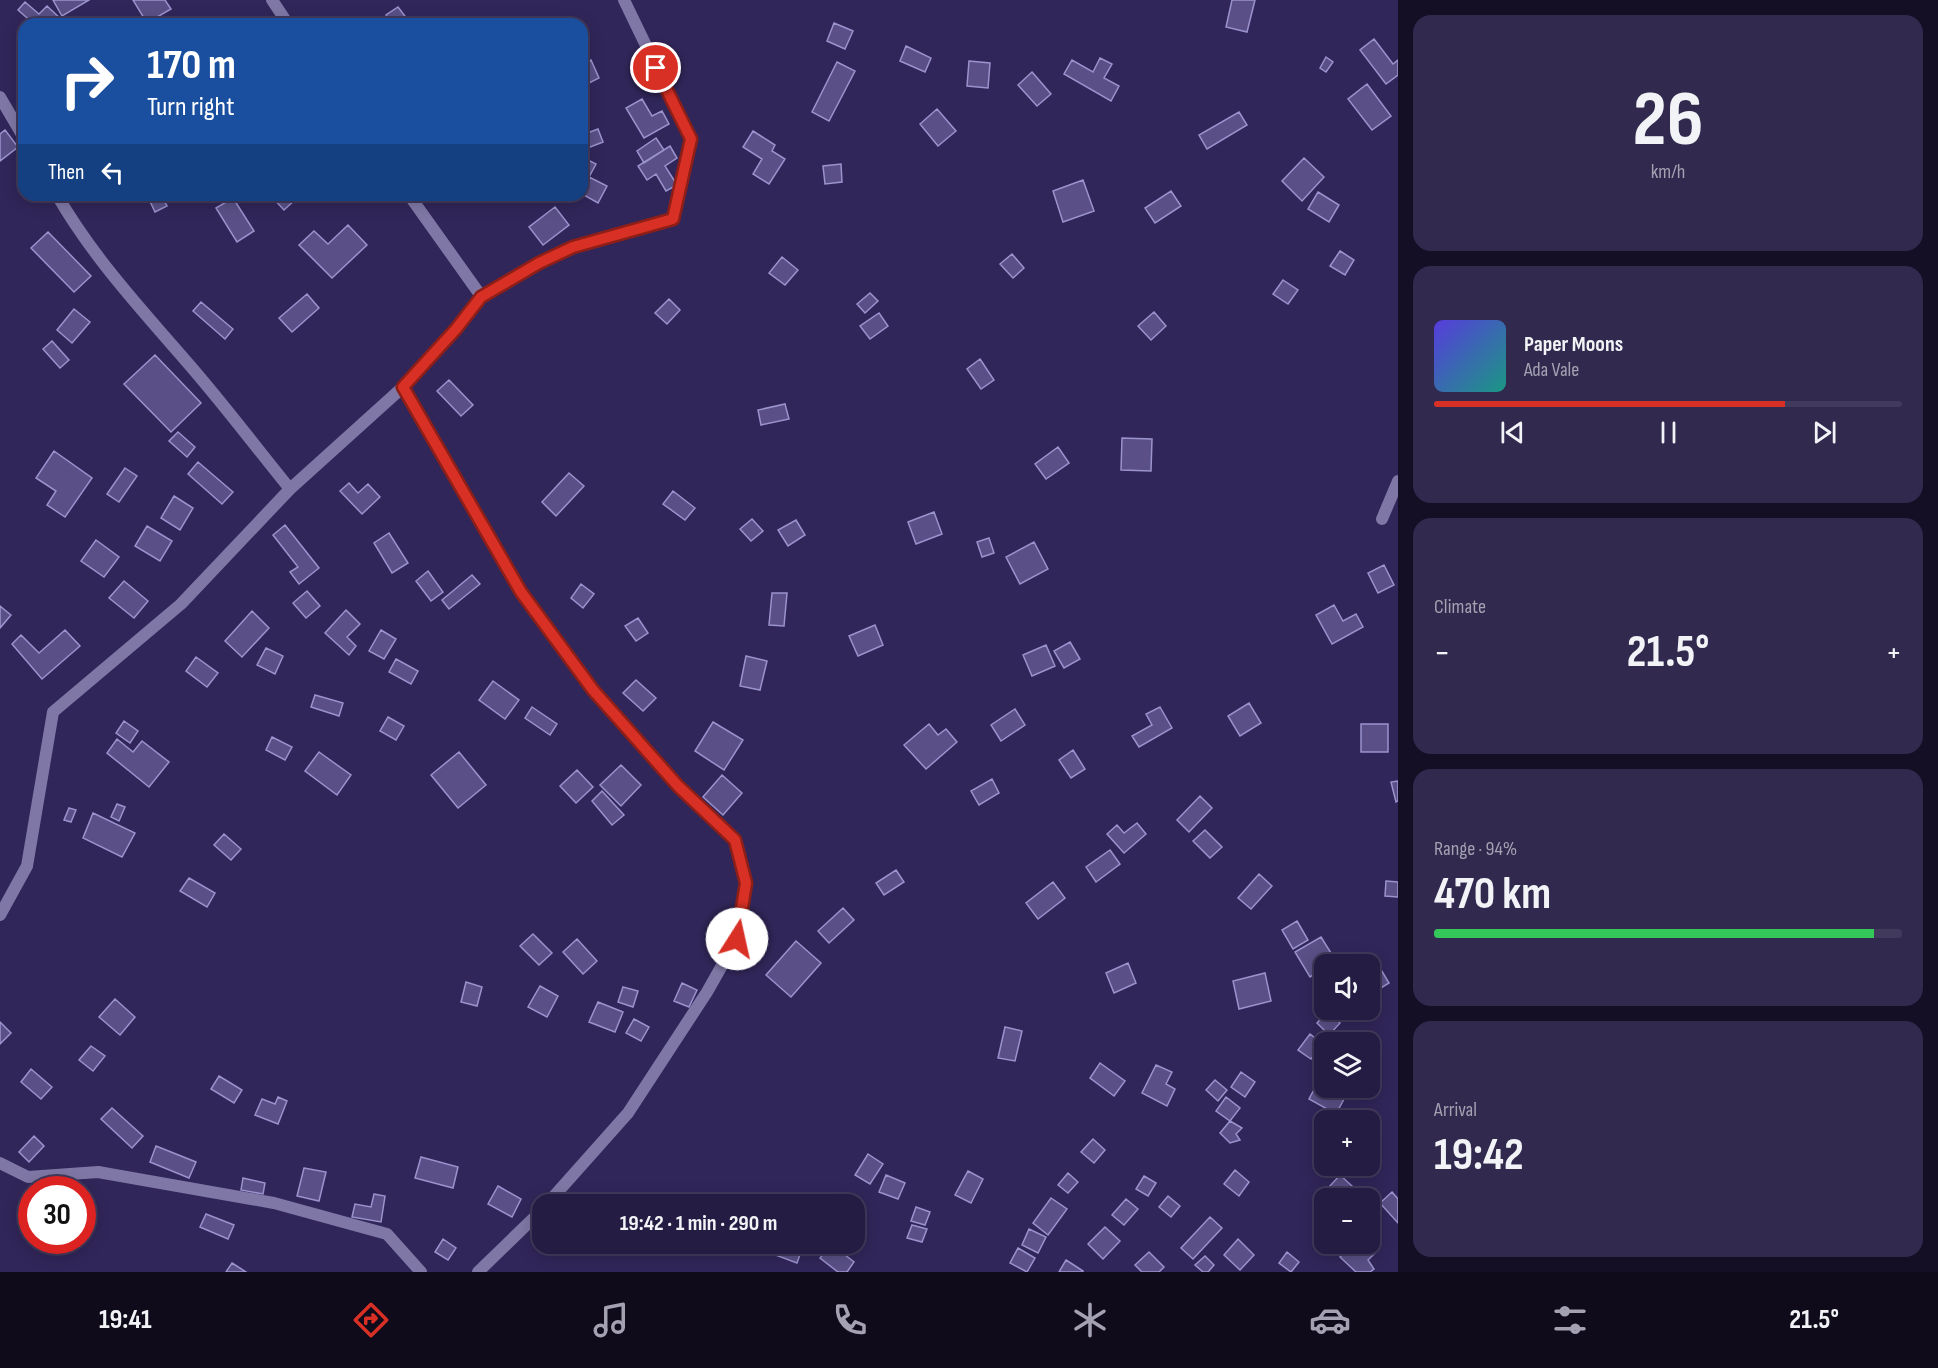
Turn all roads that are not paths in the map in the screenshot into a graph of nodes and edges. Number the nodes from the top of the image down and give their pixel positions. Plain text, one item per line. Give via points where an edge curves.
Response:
1 (272, 0) edge
2 (624, 0) edge
3 (284, 18) edge
4 (0, 97) edge
5 (18, 128) edge
6 (61, 201) edge
7 (412, 201) edge
8 (481, 297) junction
9 (403, 387) junction
10 (1398, 481) edge
11 (290, 489) junction
12 (1382, 519) dead end
13 (0, 915) edge
14 (0, 1162) edge
15 (556, 1194) edge
16 (532, 1220) edge
17 (421, 1272) edge
18 (478, 1272) edge

1 - 3 street
2 - 8 street via 691,139 673,219 573,247
4 - 5 street
6 - 11 street via 123,288
7 - 8 street
8 - 9 street
9 - 11 street
9 - 15 street via 521,592 593,690 678,786 735,840 746,883 737,939 707,992 628,1113
10 - 12 street
11 - 13 street via 181,604 53,712 27,866
14 - 17 street via 28,1177 98,1172 274,1203 387,1234
16 - 18 street

